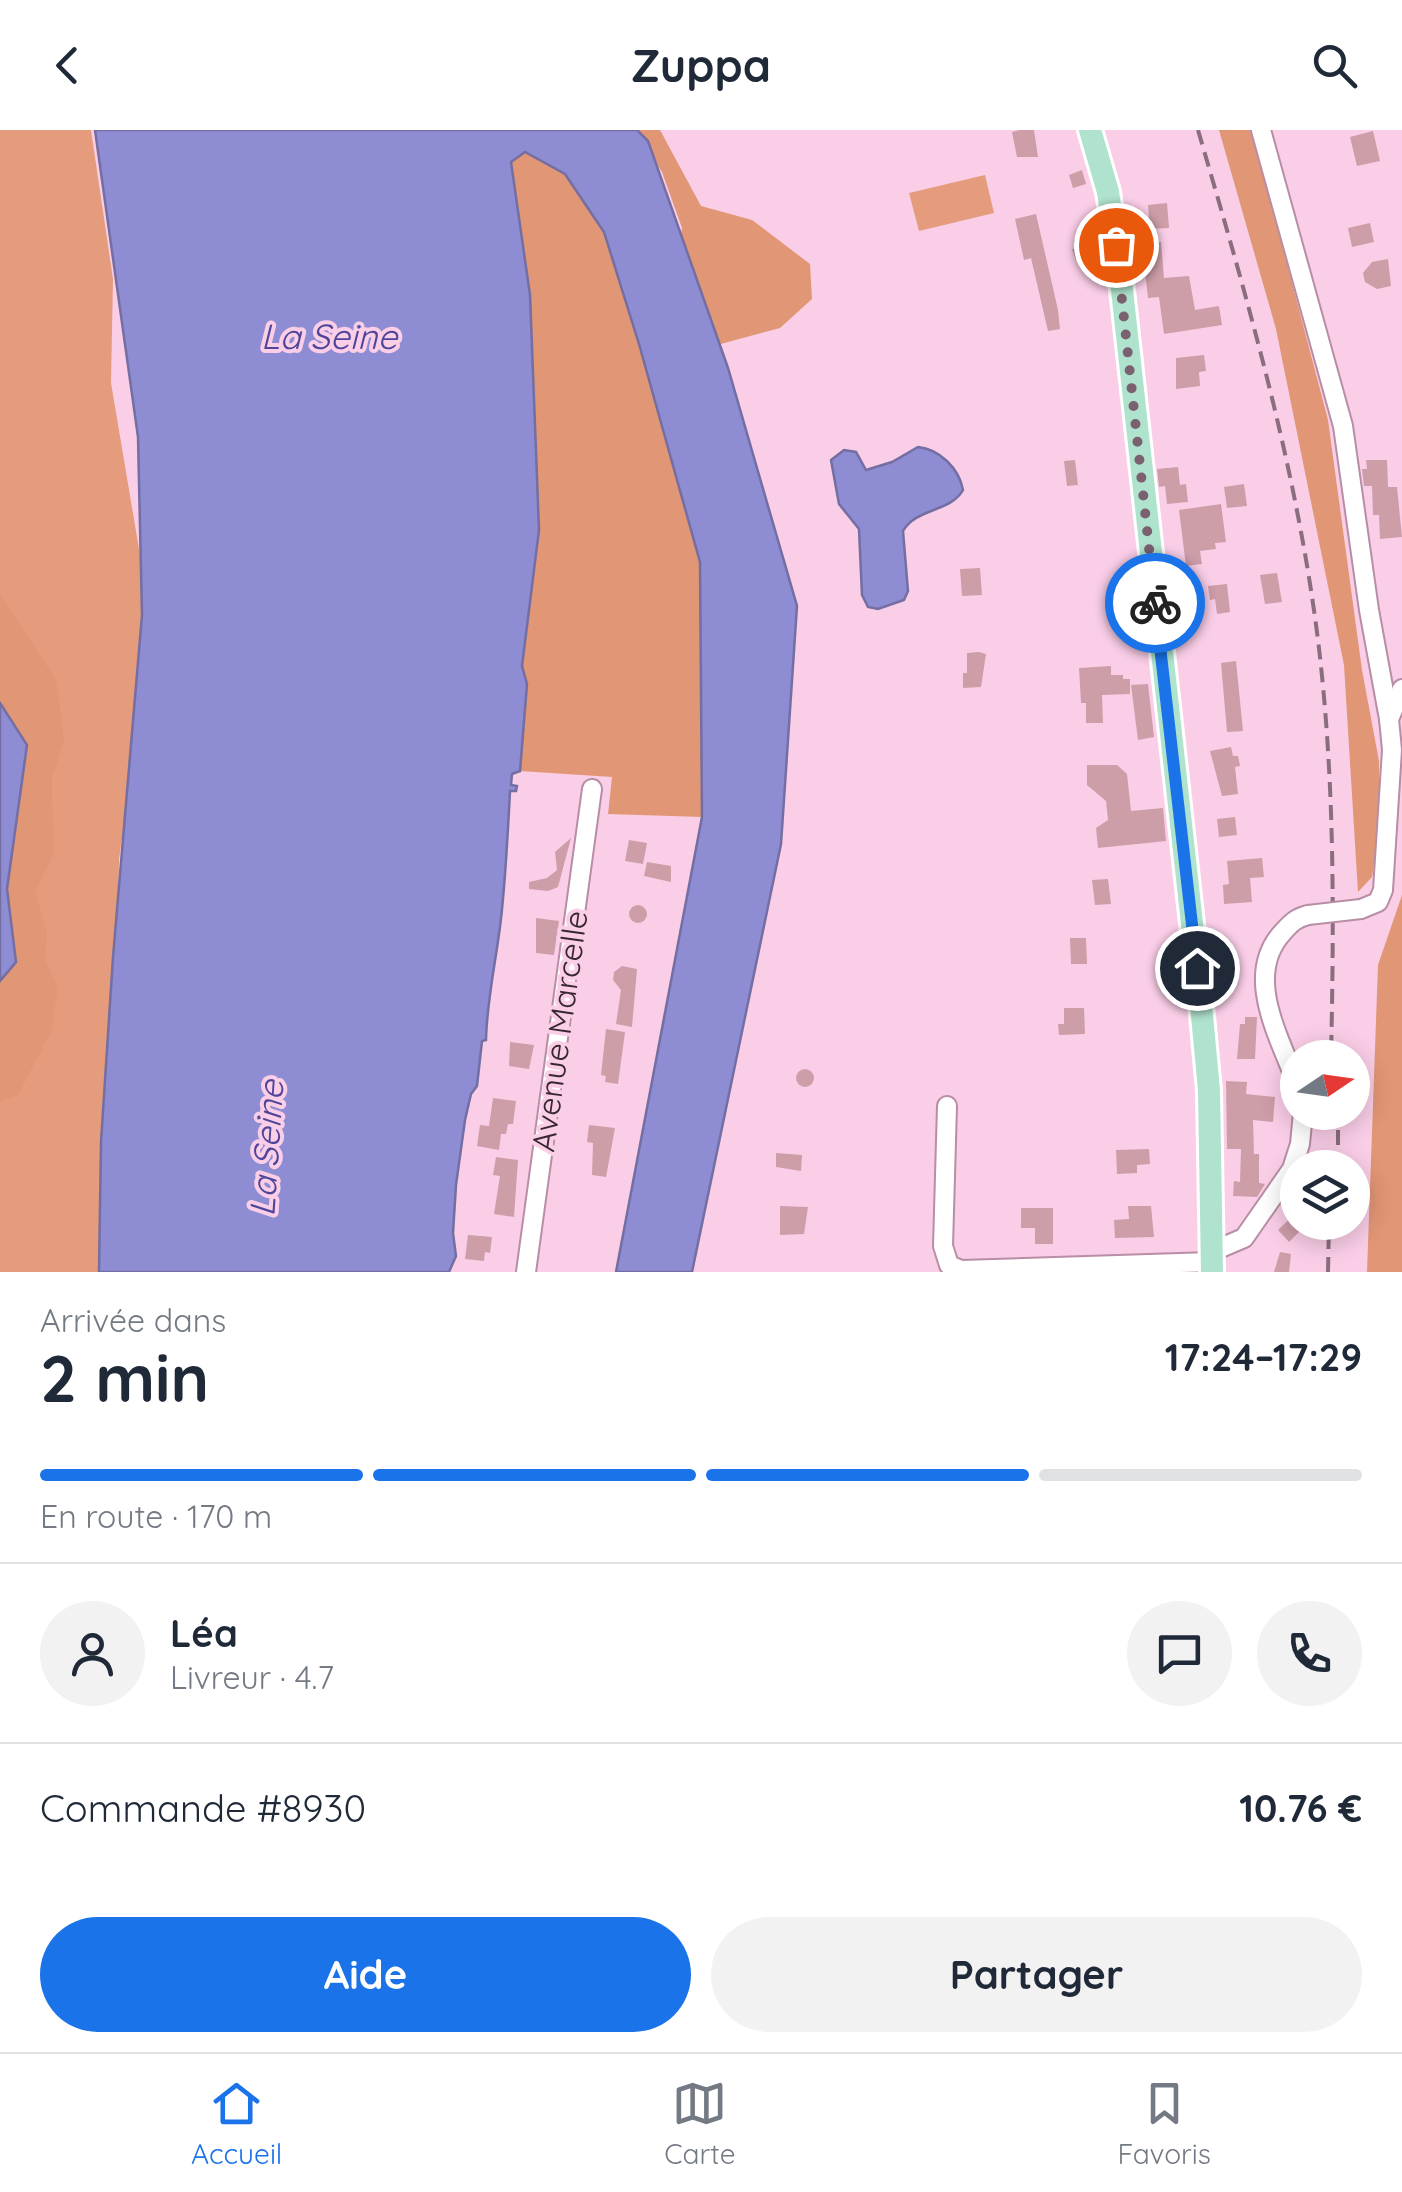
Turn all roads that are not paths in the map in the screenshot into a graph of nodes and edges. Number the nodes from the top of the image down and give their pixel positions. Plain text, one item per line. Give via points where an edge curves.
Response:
1 (1090, 130) edge
2 (1261, 130) edge
3 (1402, 690) edge
4 (1390, 718) junction
5 (592, 789) dead end
6 (1281, 1040) edge
7 (947, 1106) dead end
8 (1301, 1130) edge
9 (1211, 1262) edge
10 (526, 1272) edge

1 - 9 main road via 1120,272 1201,1005
2 - 4 street via 1343,426
3 - 4 street
4 - 6 street, bridge via 1383,890 1378,902 1360,910 1296,919 1278,937 1264,972
5 - 10 street, Avenue Marcelle
7 - 9 street via 948,1265 961,1270
8 - 9 street via 1292,1169 1244,1238

